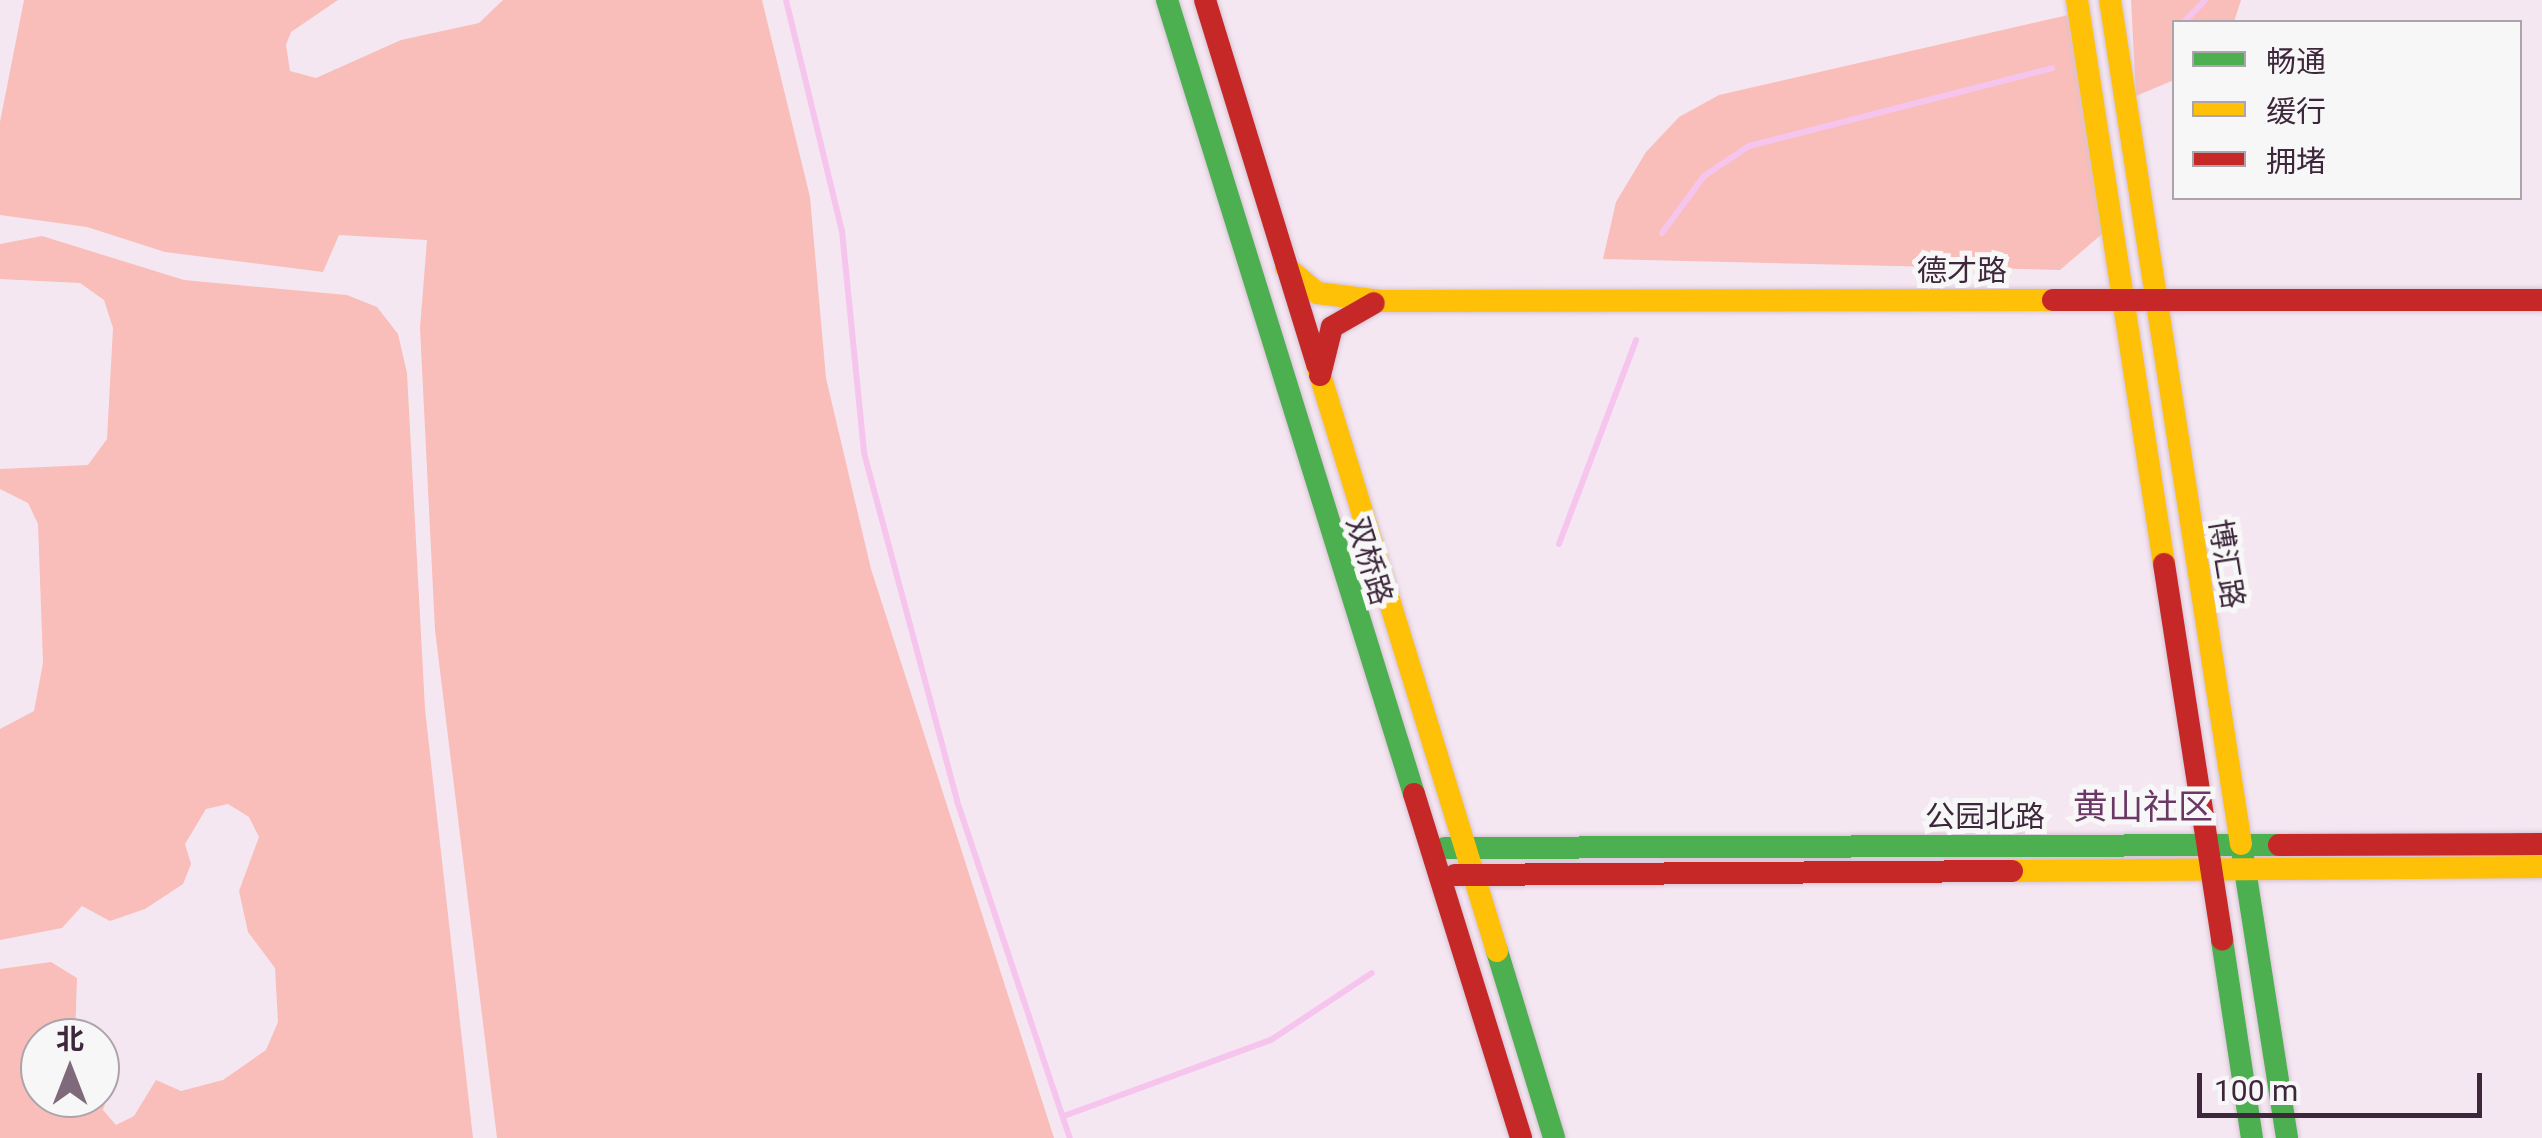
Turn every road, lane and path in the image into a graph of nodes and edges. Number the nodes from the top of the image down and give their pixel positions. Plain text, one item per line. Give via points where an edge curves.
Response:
1 (1167, 0) edge
2 (1206, 0) edge
3 (2077, 0) edge
4 (2110, 0) edge
5 (1286, 267) junction
6 (2126, 300) junction
7 (2153, 300) junction
8 (2542, 300) edge
9 (1381, 301) junction
10 (1319, 380) junction
11 (2542, 844) edge
12 (1428, 848) junction
13 (1462, 848) junction
14 (2244, 857) junction
15 (2208, 858) junction
16 (2542, 867) edge
17 (1471, 875) junction
18 (1437, 876) junction
19 (1520, 1138) edge
20 (1554, 1138) edge
21 (2252, 1138) edge
22 (2287, 1138) edge

1 - 12 main road, 双桥路
2 - 5 main road, 双桥路
3 - 6 main road, 博汇路
4 - 7 main road, 博汇路
5 - 9 main road, 德才路 via 1317,293
5 - 10 main road, 双桥路
6 - 7 main road, 德才路
6 - 9 main road, 德才路
6 - 15 main road, 博汇路
7 - 8 main road, 德才路
7 - 14 main road, 博汇路
9 - 10 main road, 德才路 via 1332,327
10 - 13 main road, 双桥路
11 - 14 main road, 公园北路
12 - 13 main road, 公园北路
12 - 18 main road, 双桥路
13 - 15 main road, 公园北路
13 - 17 main road, 双桥路
14 - 15 main road, 公园北路
14 - 16 main road, 公园北路
14 - 22 main road, 博汇路
15 - 17 main road, 公园北路
15 - 21 main road, 博汇路
17 - 18 main road, 公园北路
17 - 20 main road, 双桥路
18 - 19 main road, 双桥路

